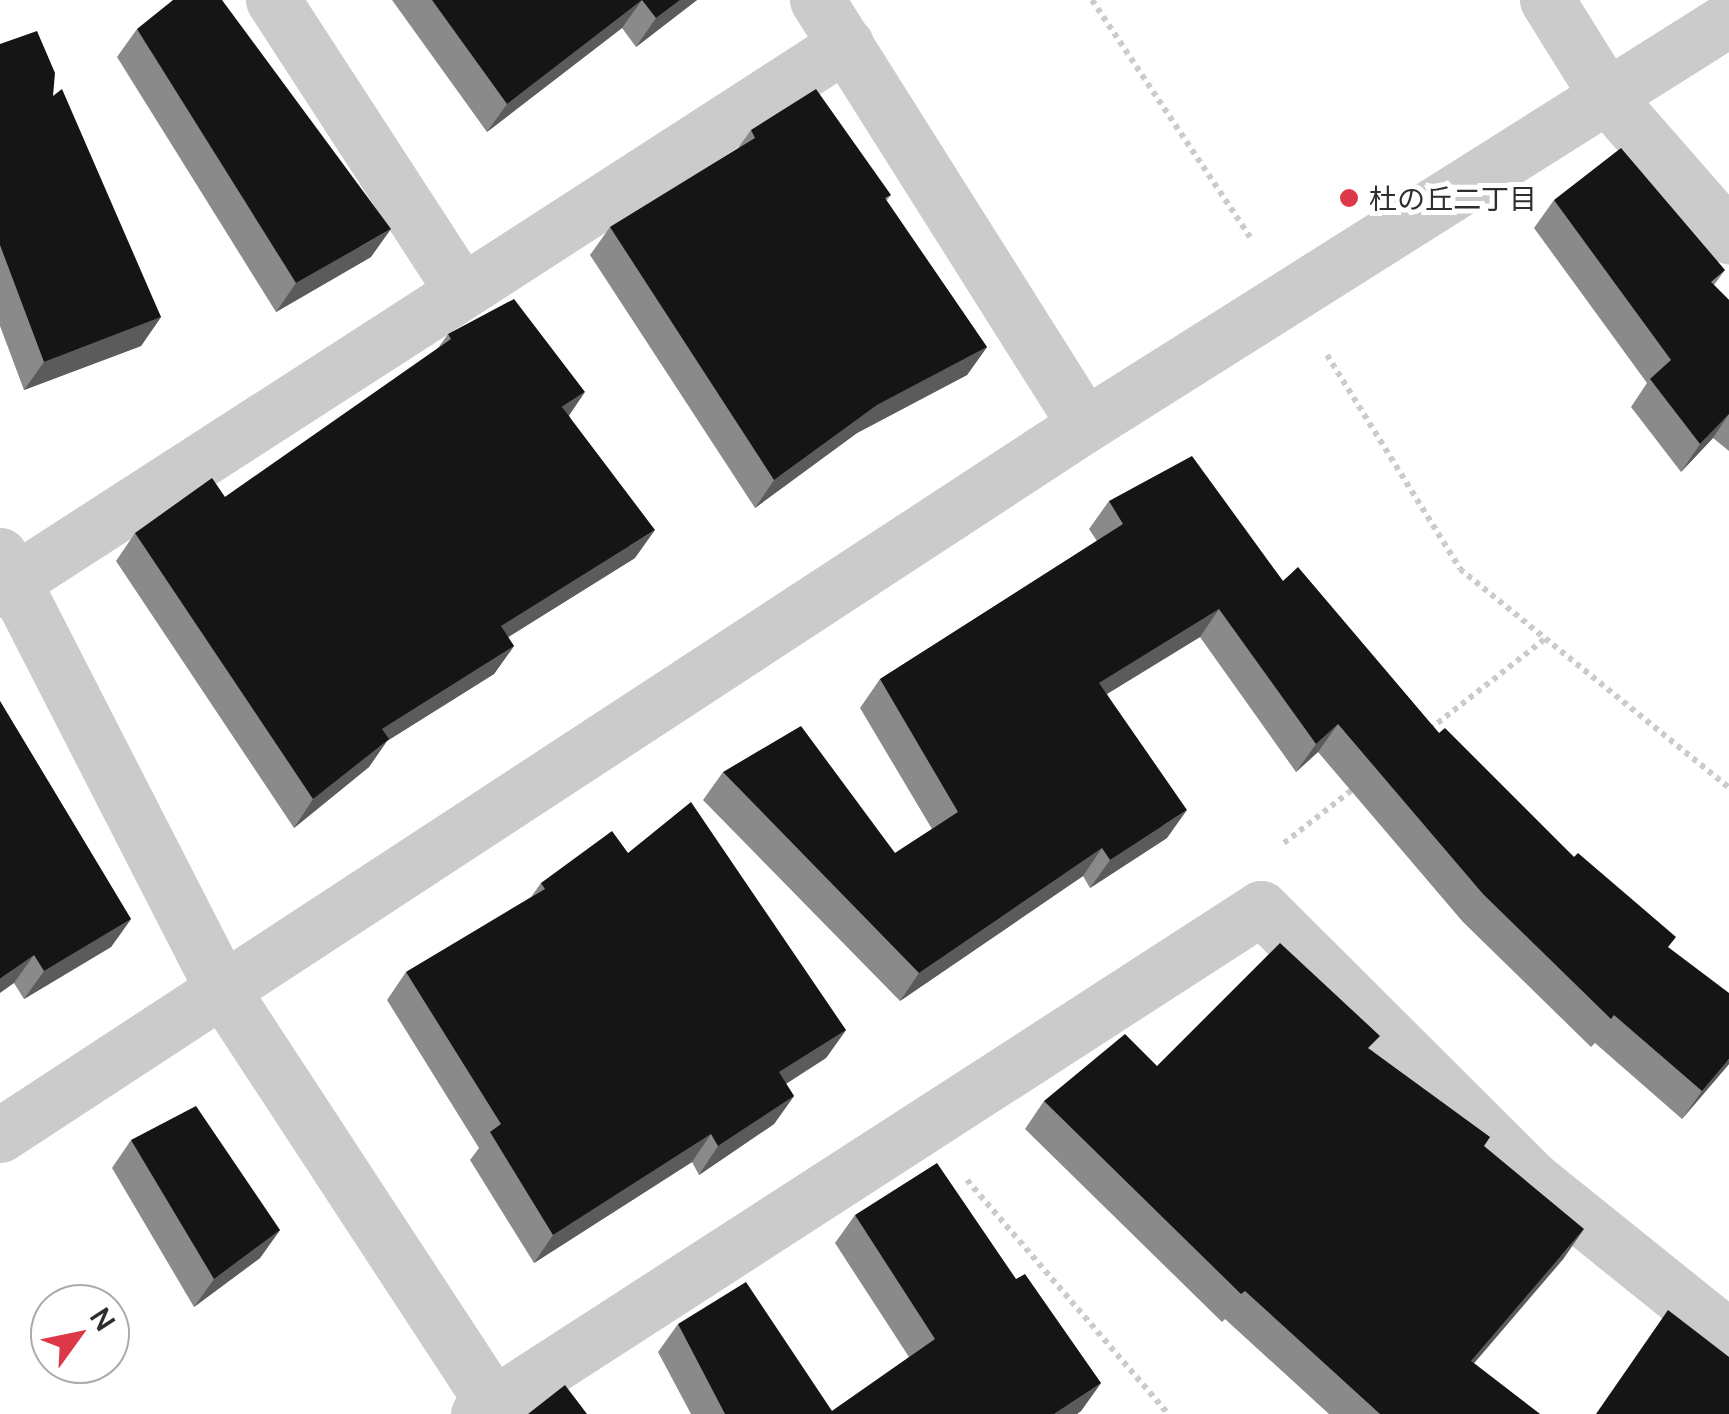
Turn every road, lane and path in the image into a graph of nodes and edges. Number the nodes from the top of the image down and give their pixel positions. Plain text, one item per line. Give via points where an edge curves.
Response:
1 (273, 0) edge
2 (1092, 0) edge
3 (1546, 0) edge
4 (1729, 20) edge
5 (831, 22) edge
6 (1608, 98) junction
7 (1729, 236) edge
8 (1257, 247) dead end
9 (461, 290) junction
10 (1318, 341) dead end
11 (1085, 425) junction
12 (4, 576) edge
13 (1546, 638) junction
14 (1426, 732) edge
15 (1366, 779) edge
16 (1729, 788) edge
17 (1261, 908) junction
18 (224, 991) junction
19 (922, 1127) junction
20 (0, 1135) edge
21 (1729, 1337) edge
22 (486, 1409) edge
23 (1168, 1414) edge

1 - 9 street
2 - 8 path
3 - 6 street
4 - 6 street
5 - 9 street
5 - 11 street
6 - 7 street
6 - 11 street
9 - 12 street
10 - 13 path via 1460,569
11 - 18 street
12 - 18 street
13 - 14 path
13 - 16 path
15 - 17 path via 1275,850
17 - 19 street
17 - 21 street via 1534,1180
18 - 20 street
18 - 22 street
19 - 22 street
19 - 23 path

